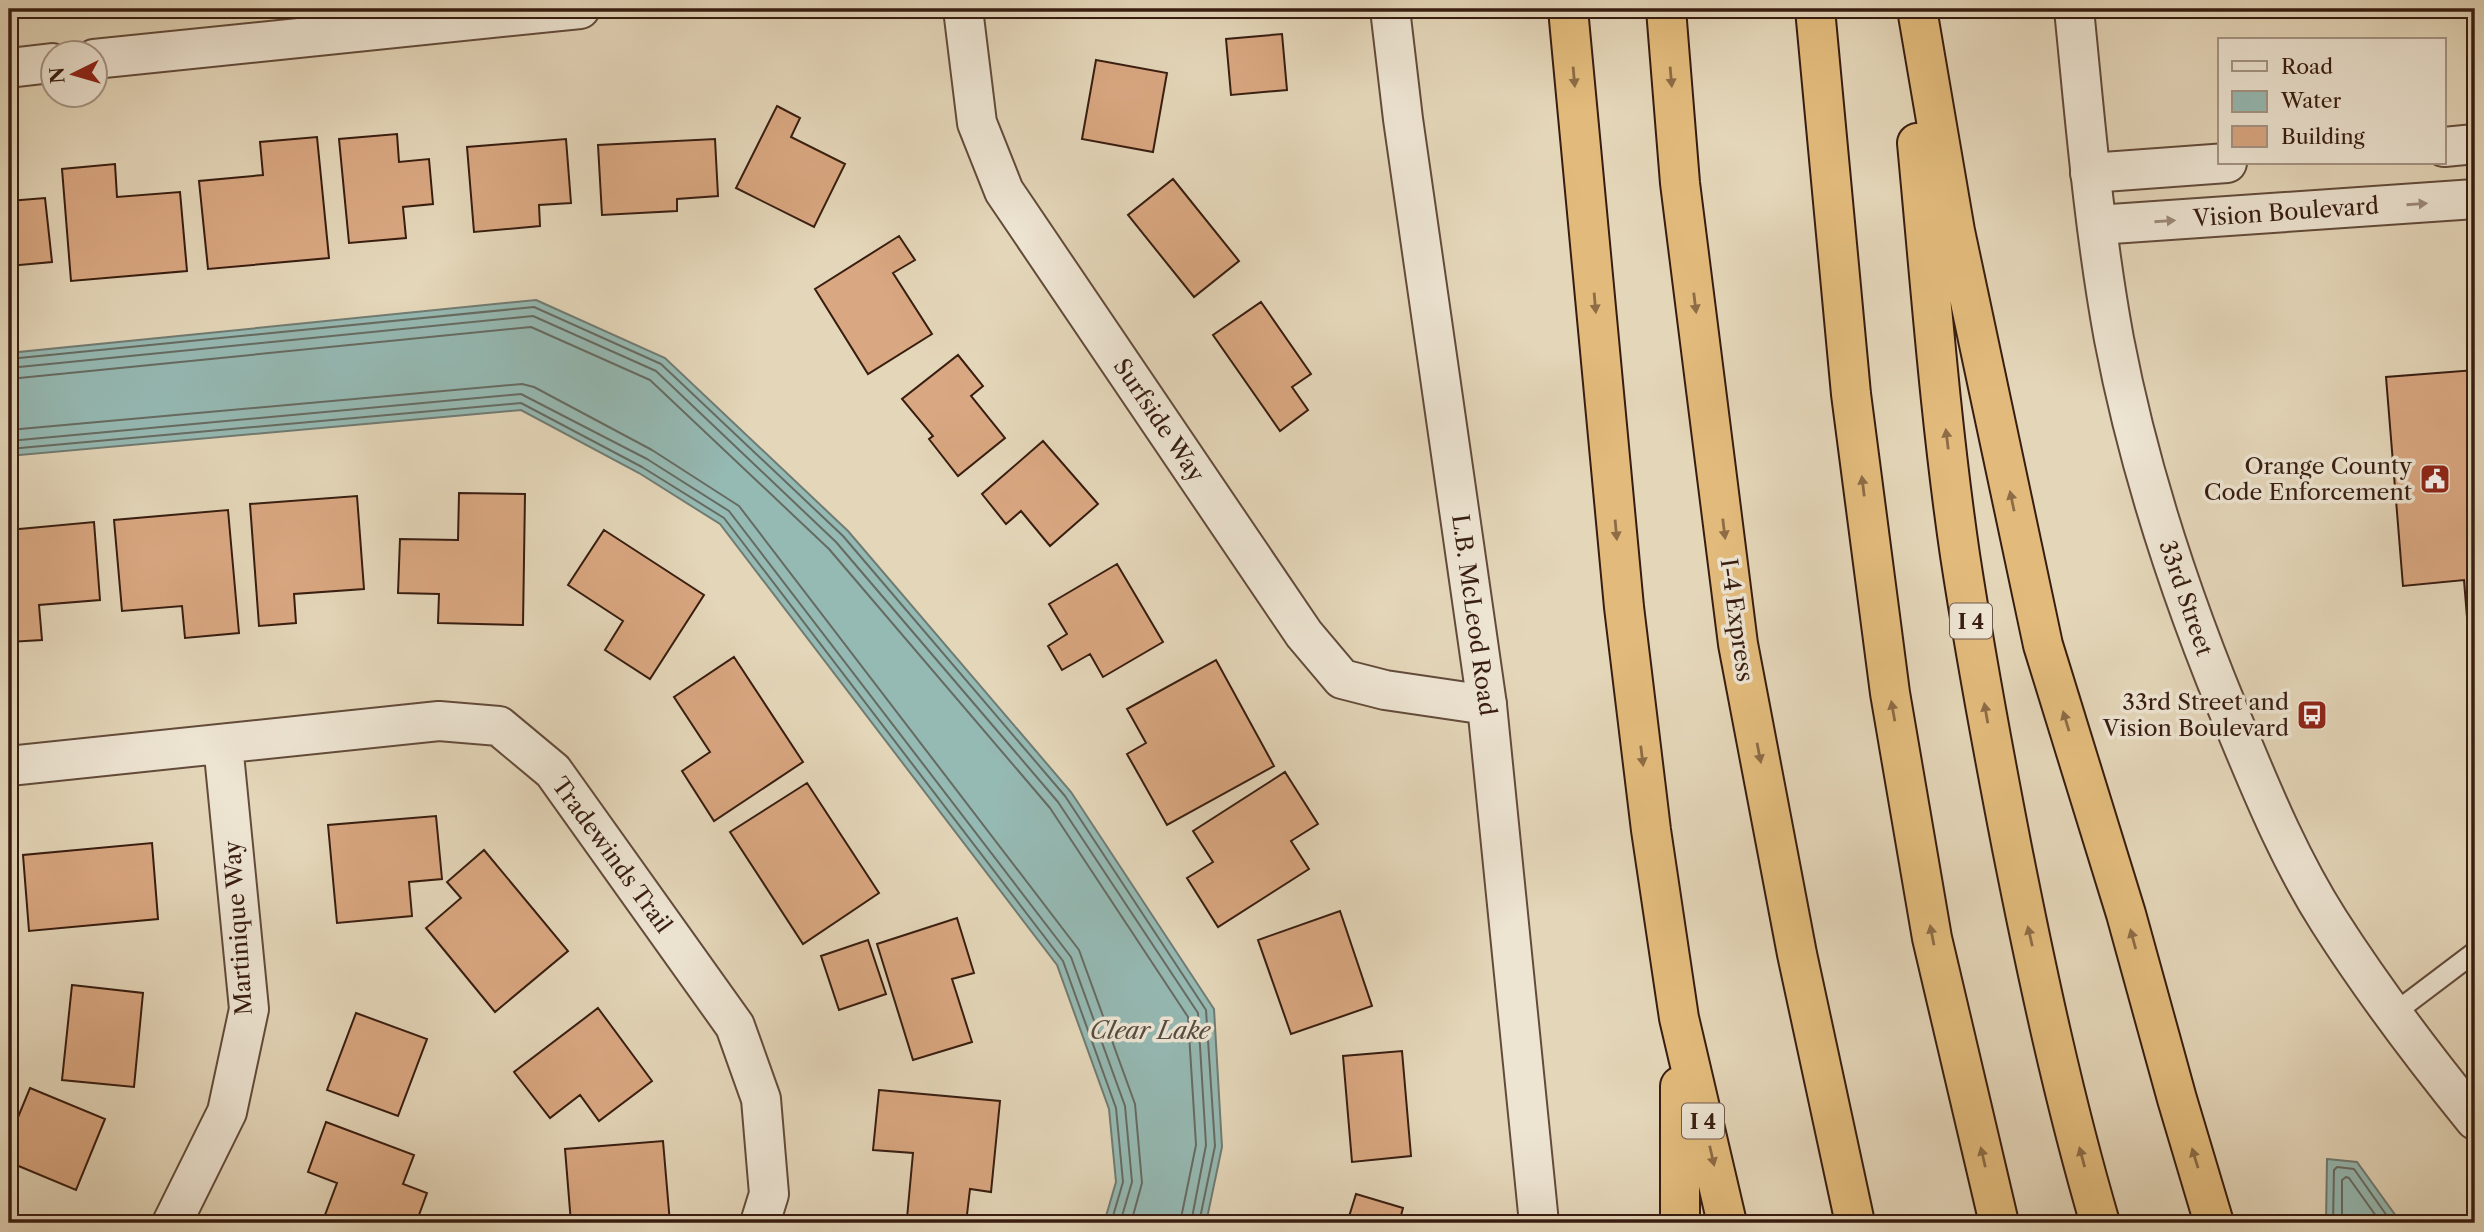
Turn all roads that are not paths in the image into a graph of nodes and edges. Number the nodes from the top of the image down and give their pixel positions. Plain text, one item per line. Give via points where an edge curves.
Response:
1 (580, 9) edge
2 (963, 9) edge
3 (1390, 9) edge
4 (1568, 9) edge
5 (1665, 9) edge
6 (1815, 9) edge
7 (1905, 9) edge
8 (1917, 9) edge
9 (2074, 9) edge
10 (108, 58) edge
11 (38, 65) edge
12 (9, 68) edge
13 (2475, 144) edge
14 (2446, 147) edge
15 (2218, 164) edge
16 (2090, 173) junction
17 (2475, 200) edge
18 (2097, 225) junction
19 (1487, 705) junction
20 (223, 744) junction
21 (9, 765) edge
22 (2475, 951) edge
23 (2393, 1014) junction
24 (1679, 1018) junction
25 (2475, 1120) edge
26 (172, 1223) edge
27 (760, 1223) edge
28 (1539, 1223) edge
29 (1680, 1223) edge
30 (1727, 1223) edge
31 (1855, 1223) edge
32 (1999, 1223) edge
33 (2100, 1223) edge
34 (2214, 1223) edge

1 - 10 street
2 - 19 street, Surfside Way via 978,123 1004,191 1304,634 1342,679
3 - 19 street, L.B. McLeod Road
4 -> 24 highway, I 4 via 1624,607
5 -> 31 highway, I-4 Express via 1681,183 1738,644 1797,954
32 -> 6 highway via 1932,939 1890,693 1851,394
33 -> 7 highway, I 4 via 2062,1083 2025,916 1960,552
34 -> 8 highway via 2043,645 1955,231
9 - 16 street, 33rd Street
11 - 12 street
13 - 14 street
15 - 16 street
16 - 18 street, 33rd Street
18 -> 17 street, Vision Boulevard
18 - 23 street, 33rd Street via 2115,340 2139,445 2161,525 2216,682 2291,853 2327,919
19 - 28 street, L.B. McLeod Road
20 - 21 street, Tradewinds Trail
20 - 26 street, Martinique Way via 249,1009 227,1112
20 - 27 street, Tradewinds Trail via 439,721 499,726 553,771 735,1026 761,1099 769,1194
22 - 23 lane
23 - 25 street, 33rd Street
24 - 29 highway
24 -> 30 highway, I 4

